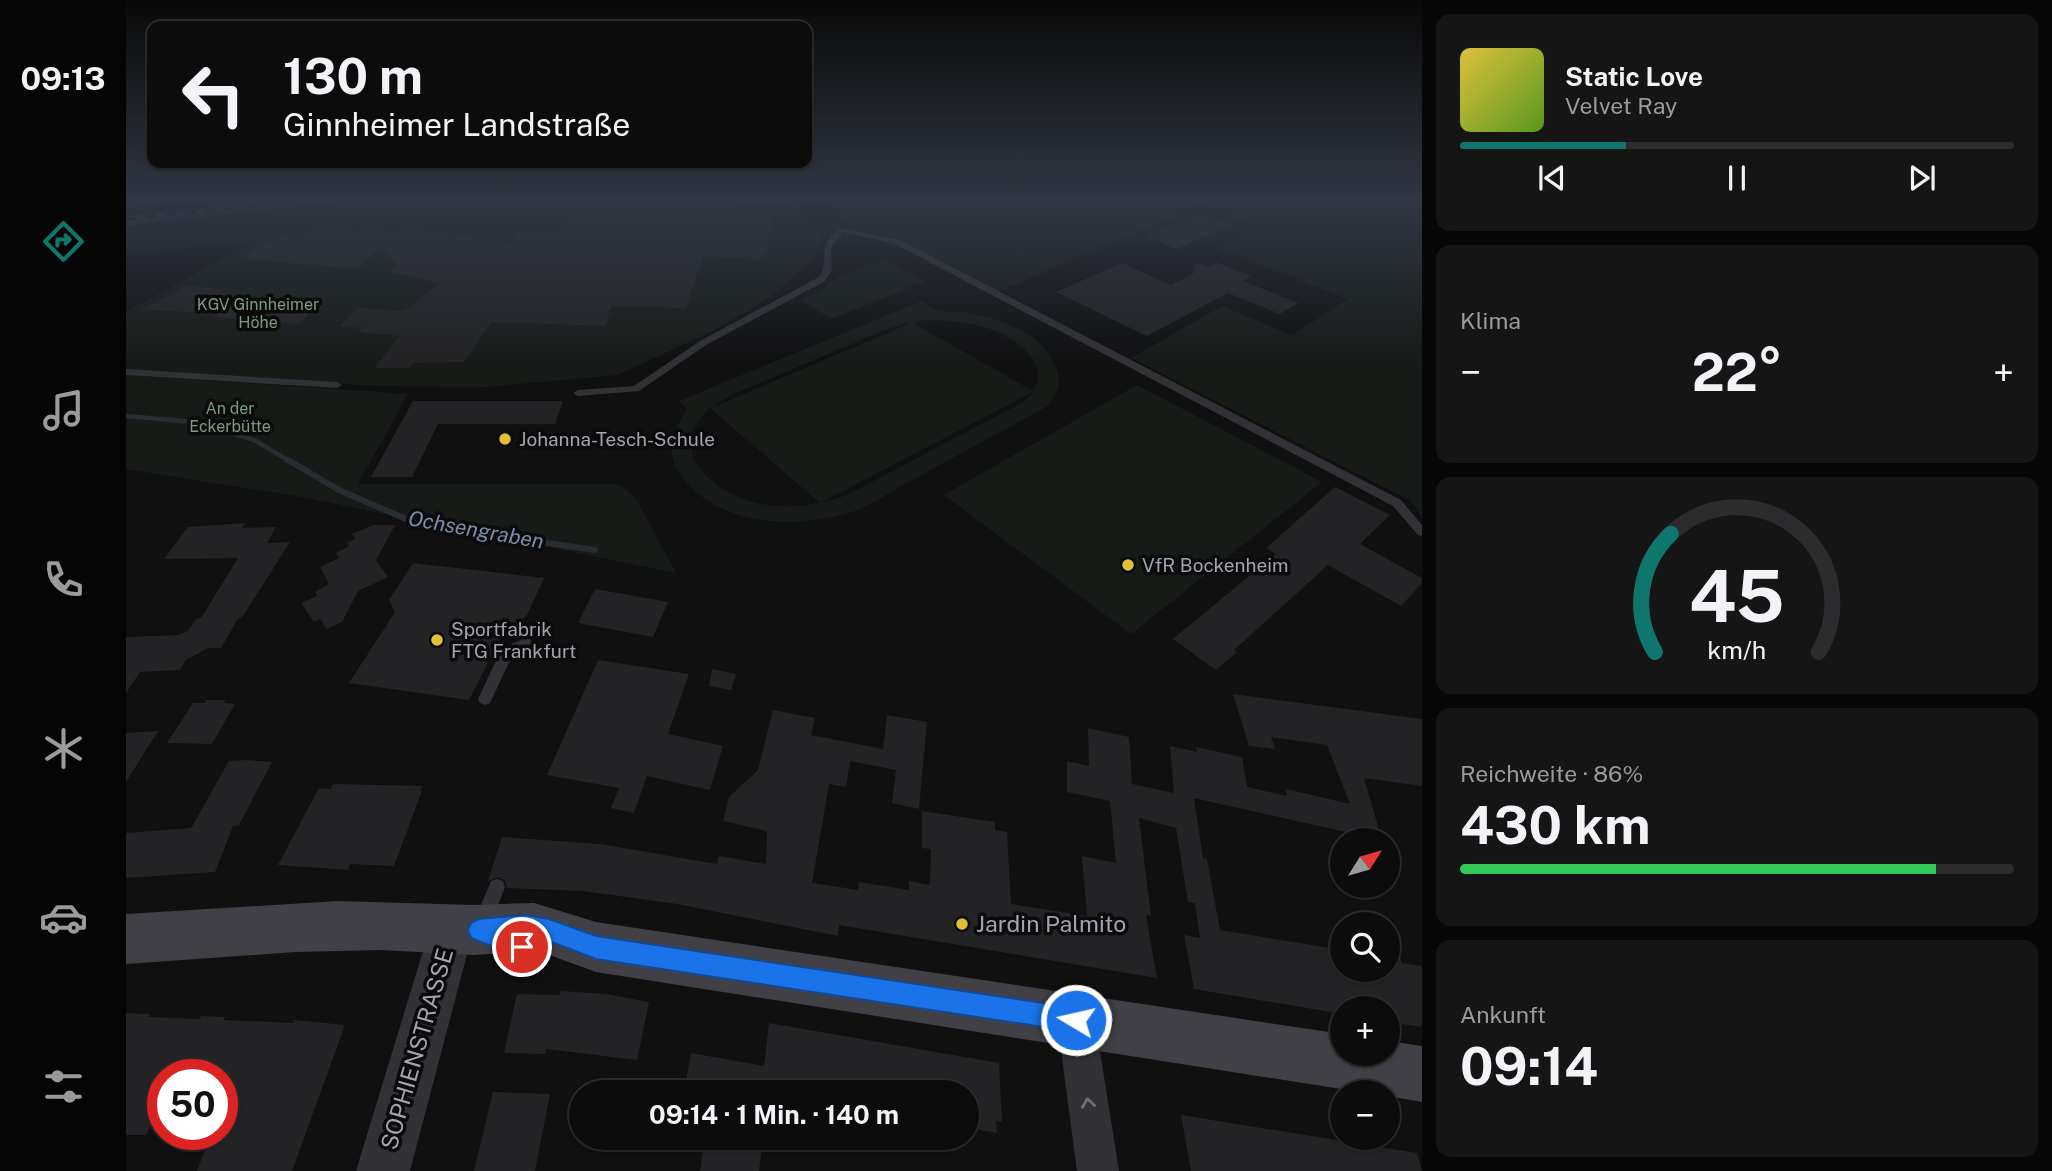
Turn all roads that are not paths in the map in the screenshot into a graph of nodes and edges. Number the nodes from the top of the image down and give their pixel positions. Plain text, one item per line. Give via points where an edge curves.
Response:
1 (824, 254) edge
2 (919, 254) edge
3 (126, 372) edge
4 (337, 385) dead end
5 (578, 393) dead end
6 (1422, 532) edge
7 (525, 643) dead end
8 (485, 699) dead end
9 (476, 915) junction
10 (126, 939) edge
11 (1076, 1020) junction
12 (1422, 1074) edge
13 (383, 1171) edge
14 (1098, 1171) edge

1 - 5 lane via 828,270 822,279 703,343 636,389
2 - 6 lane via 1397,503
3 - 4 lane
7 - 8 lane via 507,652
9 - 10 main road
9 - 11 main road via 522,947 596,947
9 - 13 street, SOPHIENSTRASSE
11 - 12 main road
14 -> 11 street

